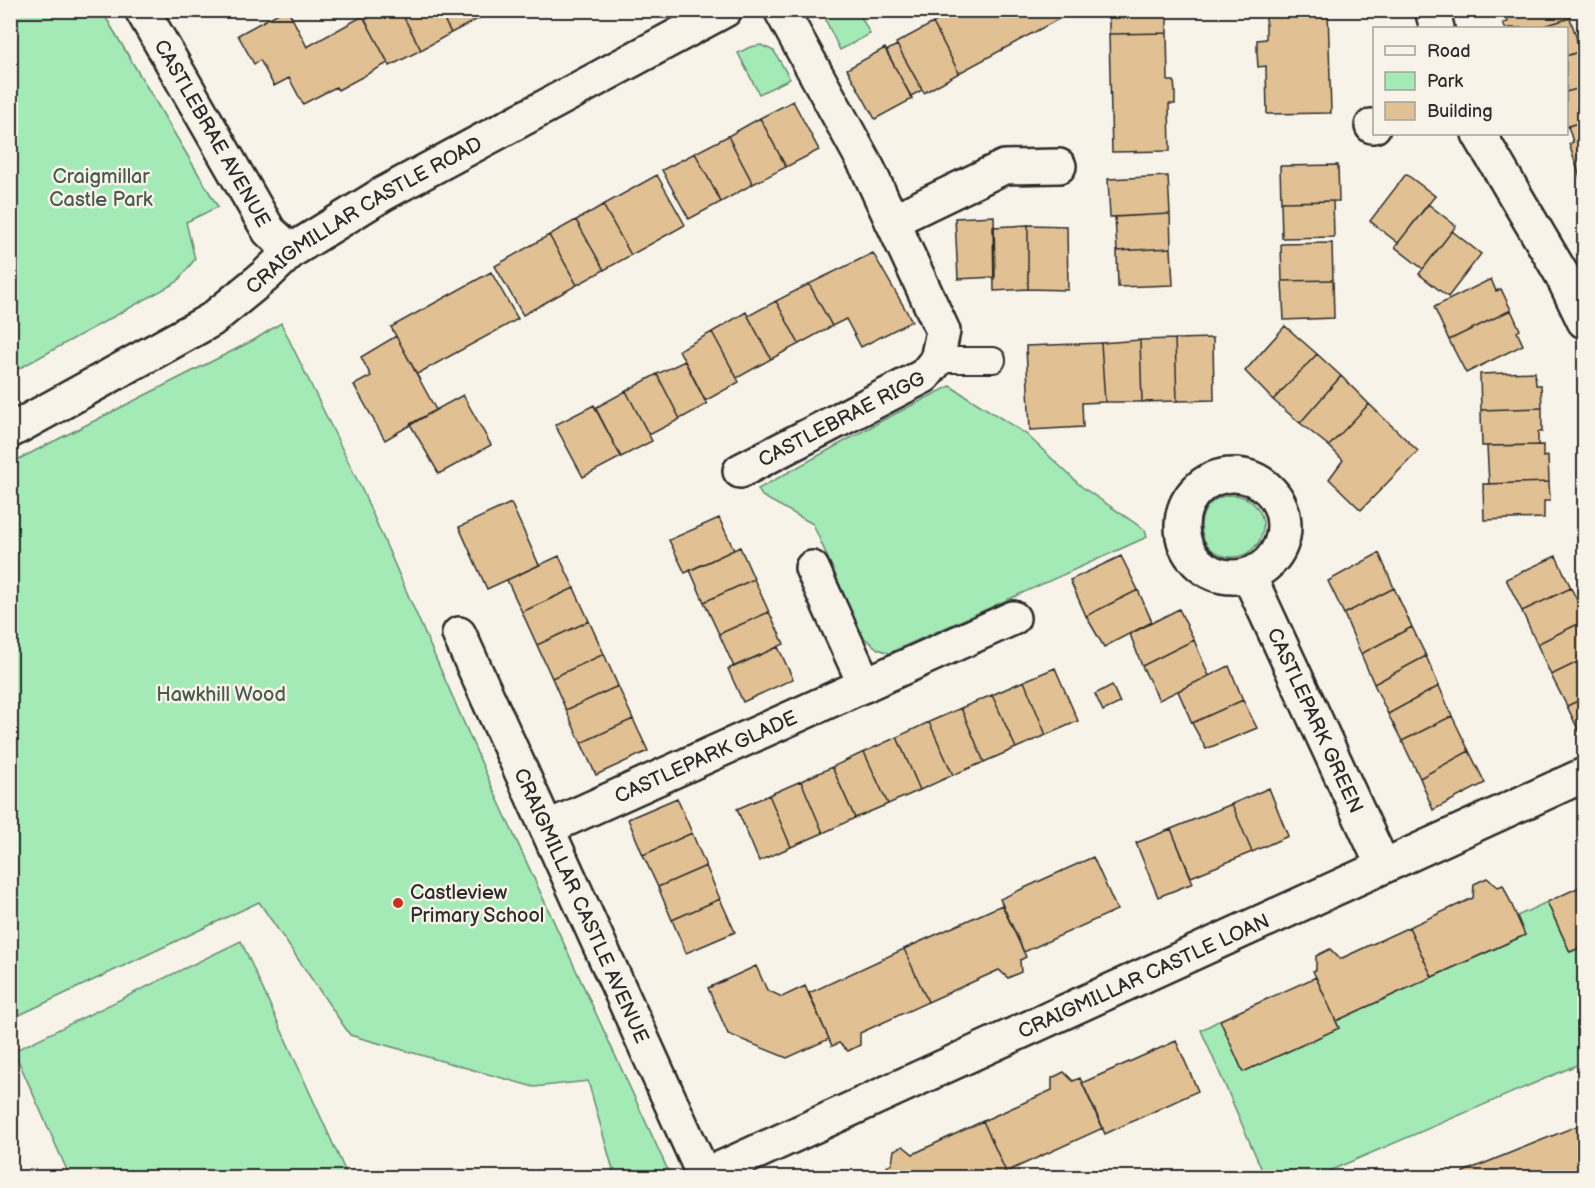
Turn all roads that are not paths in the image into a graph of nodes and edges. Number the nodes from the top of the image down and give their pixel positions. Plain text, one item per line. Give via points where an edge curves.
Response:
1 (142, 10) edge
2 (725, 10) edge
3 (781, 10) edge
4 (1432, 10) edge
5 (1437, 27) edge
6 (1480, 135) edge
7 (1059, 166) dead end
8 (892, 221) junction
9 (291, 251) junction
10 (1584, 321) edge
11 (937, 360) junction
12 (993, 360) dead end
13 (10, 431) edge
14 (740, 471) dead end
15 (812, 568) dead end
16 (1249, 576) dead end
17 (1013, 618) dead end
18 (459, 634) dead end
19 (865, 685) junction
20 (1584, 775) edge
21 (547, 828) junction
22 (1383, 866) junction
23 (704, 1177) edge

1 - 9 street, CASTLEBRAE AVENUE via 269,231
2 - 9 street, CRAIGMILLAR CASTLE ROAD via 383,194
3 - 8 street, CASTLEBRAE RIGG
4 - 5 street
6 - 10 street via 1561,273
7 - 8 street via 1004,167
8 - 11 street, CASTLEBRAE RIGG via 943,331
9 - 13 street, CRAIGMILLAR CASTLE ROAD via 211,320
11 - 12 lane, CASTLEBRAE RIGG
11 - 14 street, CASTLEBRAE RIGG via 924,376
15 - 19 street
16 - 22 street, CASTLEPARK GREEN
17 - 19 street, CASTLEPARK GLADE
18 - 21 street, CRAIGMILLAR CASTLE AVENUE
19 - 21 street, CASTLEPARK GLADE
20 - 22 street, CRAIGMILLAR CASTLE LOAN
21 - 23 street, CRAIGMILLAR CASTLE AVENUE
22 - 23 street, CRAIGMILLAR CASTLE LOAN

